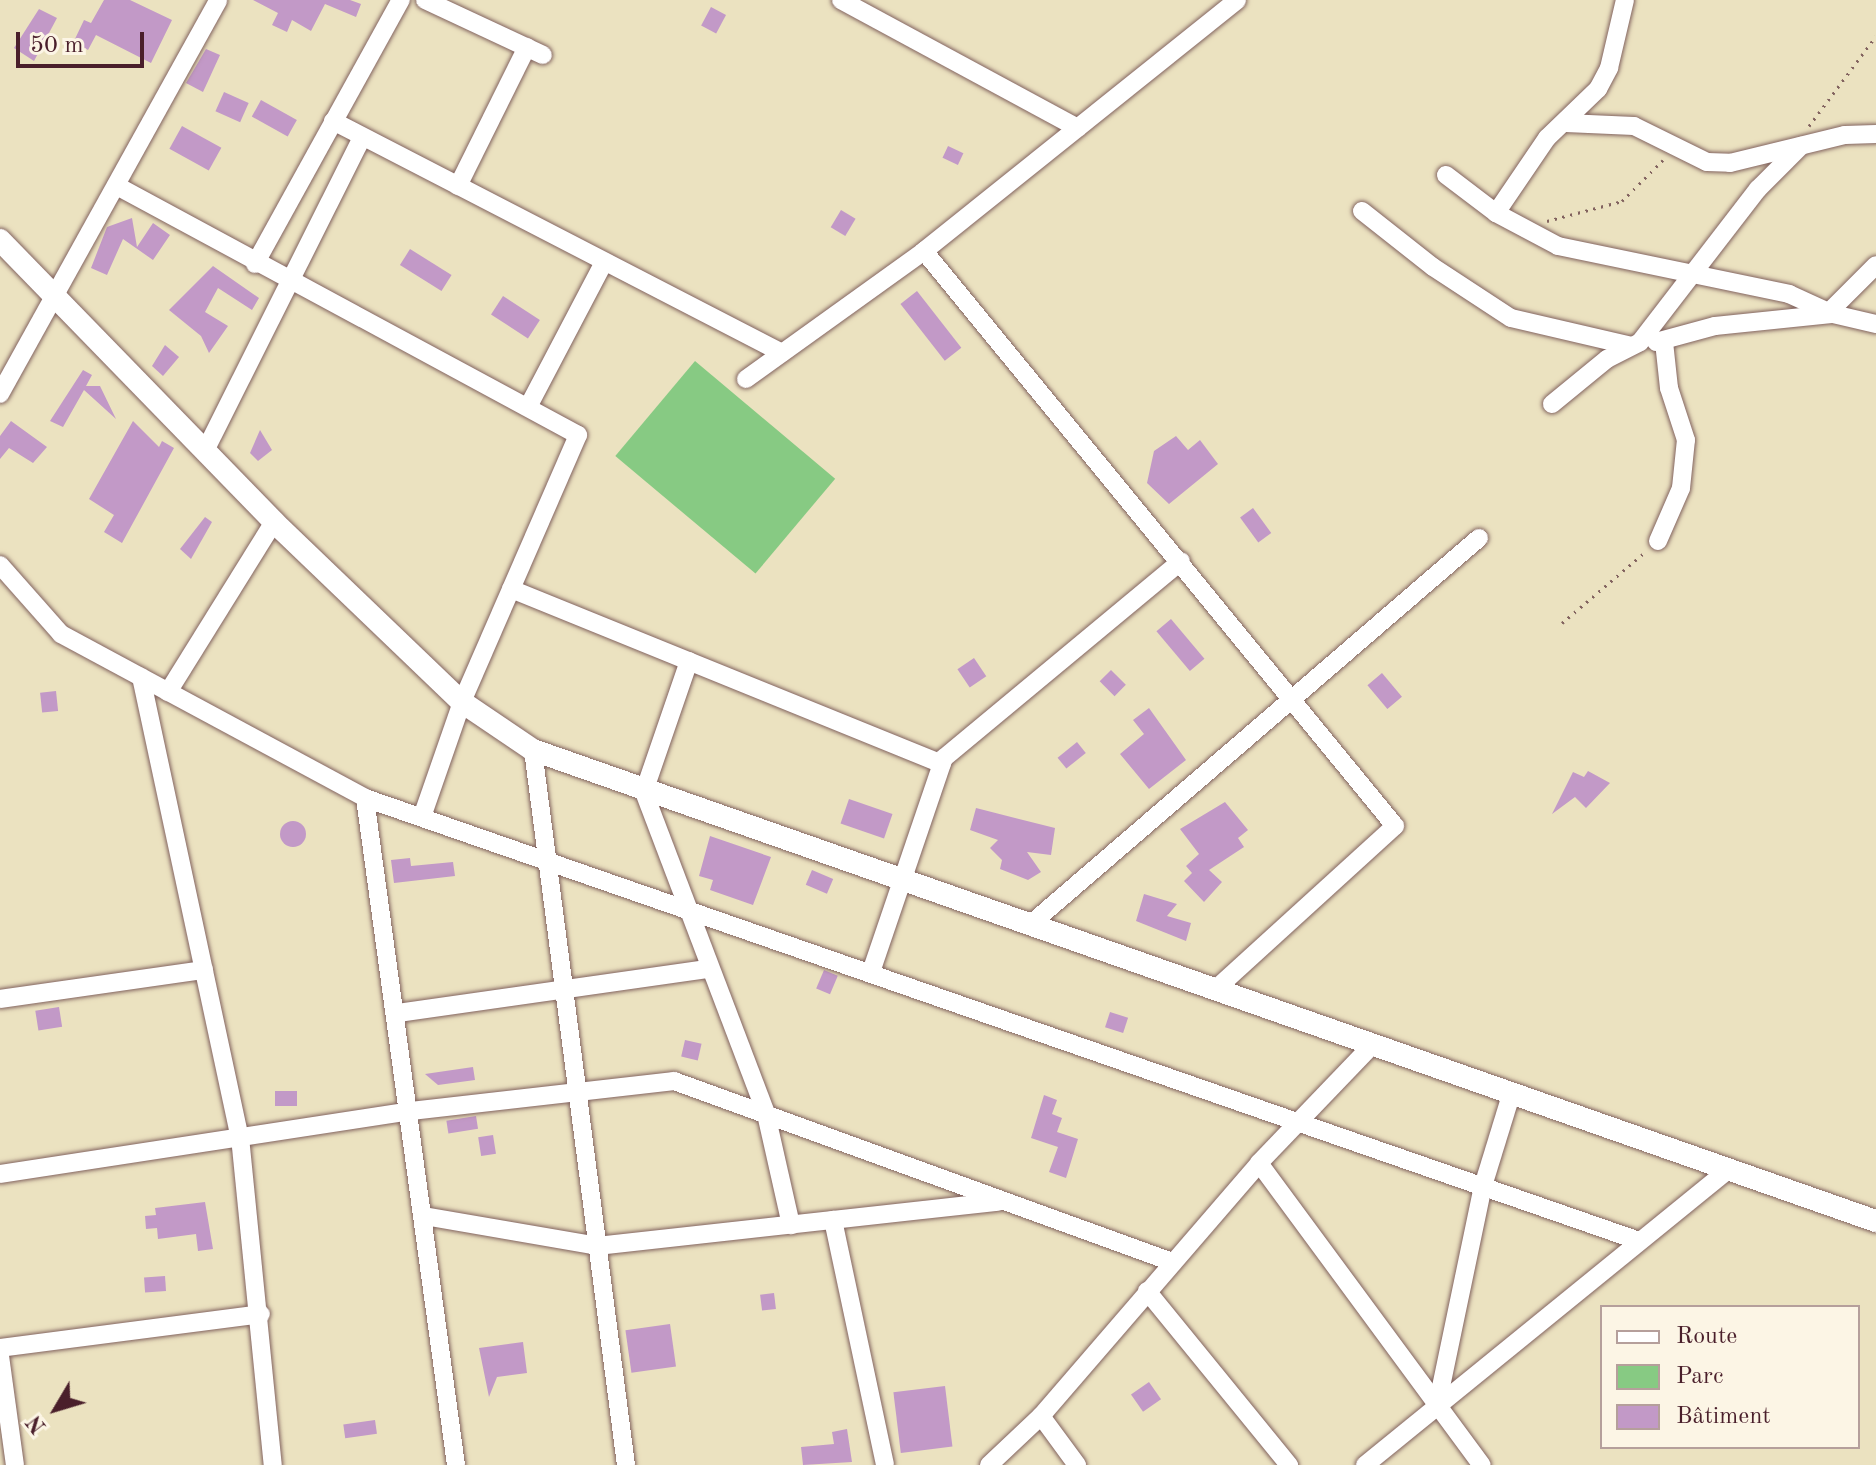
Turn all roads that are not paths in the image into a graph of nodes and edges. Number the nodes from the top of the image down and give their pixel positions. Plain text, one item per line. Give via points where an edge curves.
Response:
1 (218, 0) edge
2 (401, 0) edge
3 (425, 0) edge
4 (841, 0) edge
5 (1237, 0) edge
6 (1625, 0) edge
7 (333, 121) junction
8 (1566, 123) junction
9 (1078, 128) junction
10 (362, 137) junction
11 (1872, 139) edge
12 (1801, 146) junction
13 (1446, 175) dead end
14 (117, 186) junction
15 (458, 186) junction
16 (1362, 211) dead end
17 (1496, 213) junction
18 (0, 240) edge
19 (924, 251) junction
20 (604, 262) junction
21 (255, 264) junction
22 (1876, 265) edge
23 (1695, 275) junction
24 (289, 283) junction
25 (57, 297) junction
26 (1831, 313) junction
27 (1876, 324) edge
28 (1664, 342) junction
29 (1635, 344) junction
30 (782, 353) junction
31 (746, 379) dead end
32 (0, 394) edge
33 (1552, 404) dead end
34 (528, 407) junction
35 (205, 451) junction
36 (274, 522) junction
37 (1479, 538) dead end
38 (1658, 541) road end
39 (1181, 561) junction
40 (0, 565) edge
41 (511, 589) junction
42 (689, 661) junction
43 (141, 677) junction
44 (168, 692) junction
45 (1290, 696) junction
46 (462, 702) junction
47 (533, 750) junction
48 (942, 764) junction
49 (644, 792) junction
50 (365, 798) junction
51 (422, 817) junction
52 (548, 861) junction
53 (900, 880) junction
54 (685, 908) junction
55 (1032, 923) junction
56 (707, 969) junction
57 (204, 970) junction
58 (871, 972) junction
59 (1217, 988) junction
60 (562, 992) junction
61 (0, 999) edge
62 (398, 1013) junction
63 (1373, 1044) junction
64 (576, 1089) junction
65 (1512, 1092) junction
66 (411, 1111) junction
67 (766, 1114) junction
68 (1298, 1120) junction
69 (240, 1137) junction
70 (1259, 1163) junction
71 (1729, 1169) junction
72 (0, 1174) edge
73 (1483, 1186) junction
74 (1005, 1201) junction
75 (424, 1216) junction
76 (833, 1220) junction
77 (1876, 1221) edge
78 (791, 1225) junction
79 (1639, 1241) junction
80 (597, 1246) junction
81 (1172, 1262) junction
82 (1147, 1291) junction
83 (261, 1314) junction
84 (0, 1348) edge
85 (0, 1356) edge
86 (1437, 1406) junction
87 (1041, 1416) junction
88 (15, 1465) edge
89 (273, 1465) edge
90 (456, 1465) edge
91 (626, 1465) edge
92 (885, 1465) edge
93 (989, 1465) edge
94 (1077, 1465) edge
95 (1289, 1465) edge
96 (1365, 1465) edge
97 (1482, 1465) edge

1 - 14 street
2 - 7 street
3 - 15 street via 535,51
4 - 9 street
5 - 9 street
6 - 8 street via 1609,68 1598,89
7 - 10 street
7 - 21 street
8 - 12 street via 1634,126 1707,162 1730,163
8 - 17 street via 1547,138
9 - 19 street
10 - 15 street
10 - 24 street
11 - 12 street via 1845,135
12 - 23 street via 1758,189
13 - 17 street
14 - 21 street
14 - 25 street
15 - 20 street
16 - 29 street via 1433,267 1511,318
17 - 23 street via 1590,256
18 - 25 street
19 - 30 street
19 - 39 street
20 - 30 street
20 - 34 street
21 - 24 street
22 - 26 street
23 - 26 street via 1789,294
23 - 29 street
24 - 34 street
24 - 35 street
25 - 32 street
25 - 35 street
26 - 27 street
26 - 28 street via 1715,326
28 - 29 street
28 - 38 street via 1669,388 1686,440 1681,488
29 - 33 street
30 - 31 street
34 - 41 street via 578,435
35 - 36 street
36 - 44 street
36 - 46 street
37 - 45 street
39 - 45 street
39 - 48 street
40 - 43 street via 61,634
41 - 42 street
41 - 46 street
42 - 48 street
42 - 49 street
43 - 44 street
43 - 57 street
44 - 50 street
45 - 55 street
45 - 59 street via 1395,826
46 - 47 street
46 - 51 street
47 - 49 street
47 - 52 street
48 - 53 street
49 - 53 street
49 - 54 street
50 - 51 street
50 - 62 street
51 - 52 street
52 - 54 street
52 - 60 street
53 - 55 street
53 - 58 street
54 - 56 street
54 - 58 street
55 - 59 street
56 - 60 street
56 - 67 street
57 - 61 street
57 - 69 street
58 - 68 street
59 - 63 street
60 - 62 street
60 - 64 street
62 - 66 street
63 - 65 street
63 - 68 street
64 - 66 street
64 - 67 street via 674,1081
64 - 80 street
65 - 71 street
65 - 73 street
66 - 69 street
66 - 75 street
67 - 74 street
67 - 78 street
68 - 70 street
68 - 73 street
69 - 72 street
69 - 83 street
70 - 81 street
70 - 86 street
71 - 77 street
71 - 79 street
73 - 79 street
73 - 86 street
74 - 76 street
74 - 81 street
75 - 80 street
75 - 90 street
76 - 78 street
76 - 92 street
78 - 80 street
79 - 86 street
80 - 91 street
81 - 82 street
82 - 87 street
82 - 95 street
83 - 84 street
83 - 89 street
85 - 88 street
86 - 96 street
86 - 97 street
87 - 93 street
87 - 94 street

